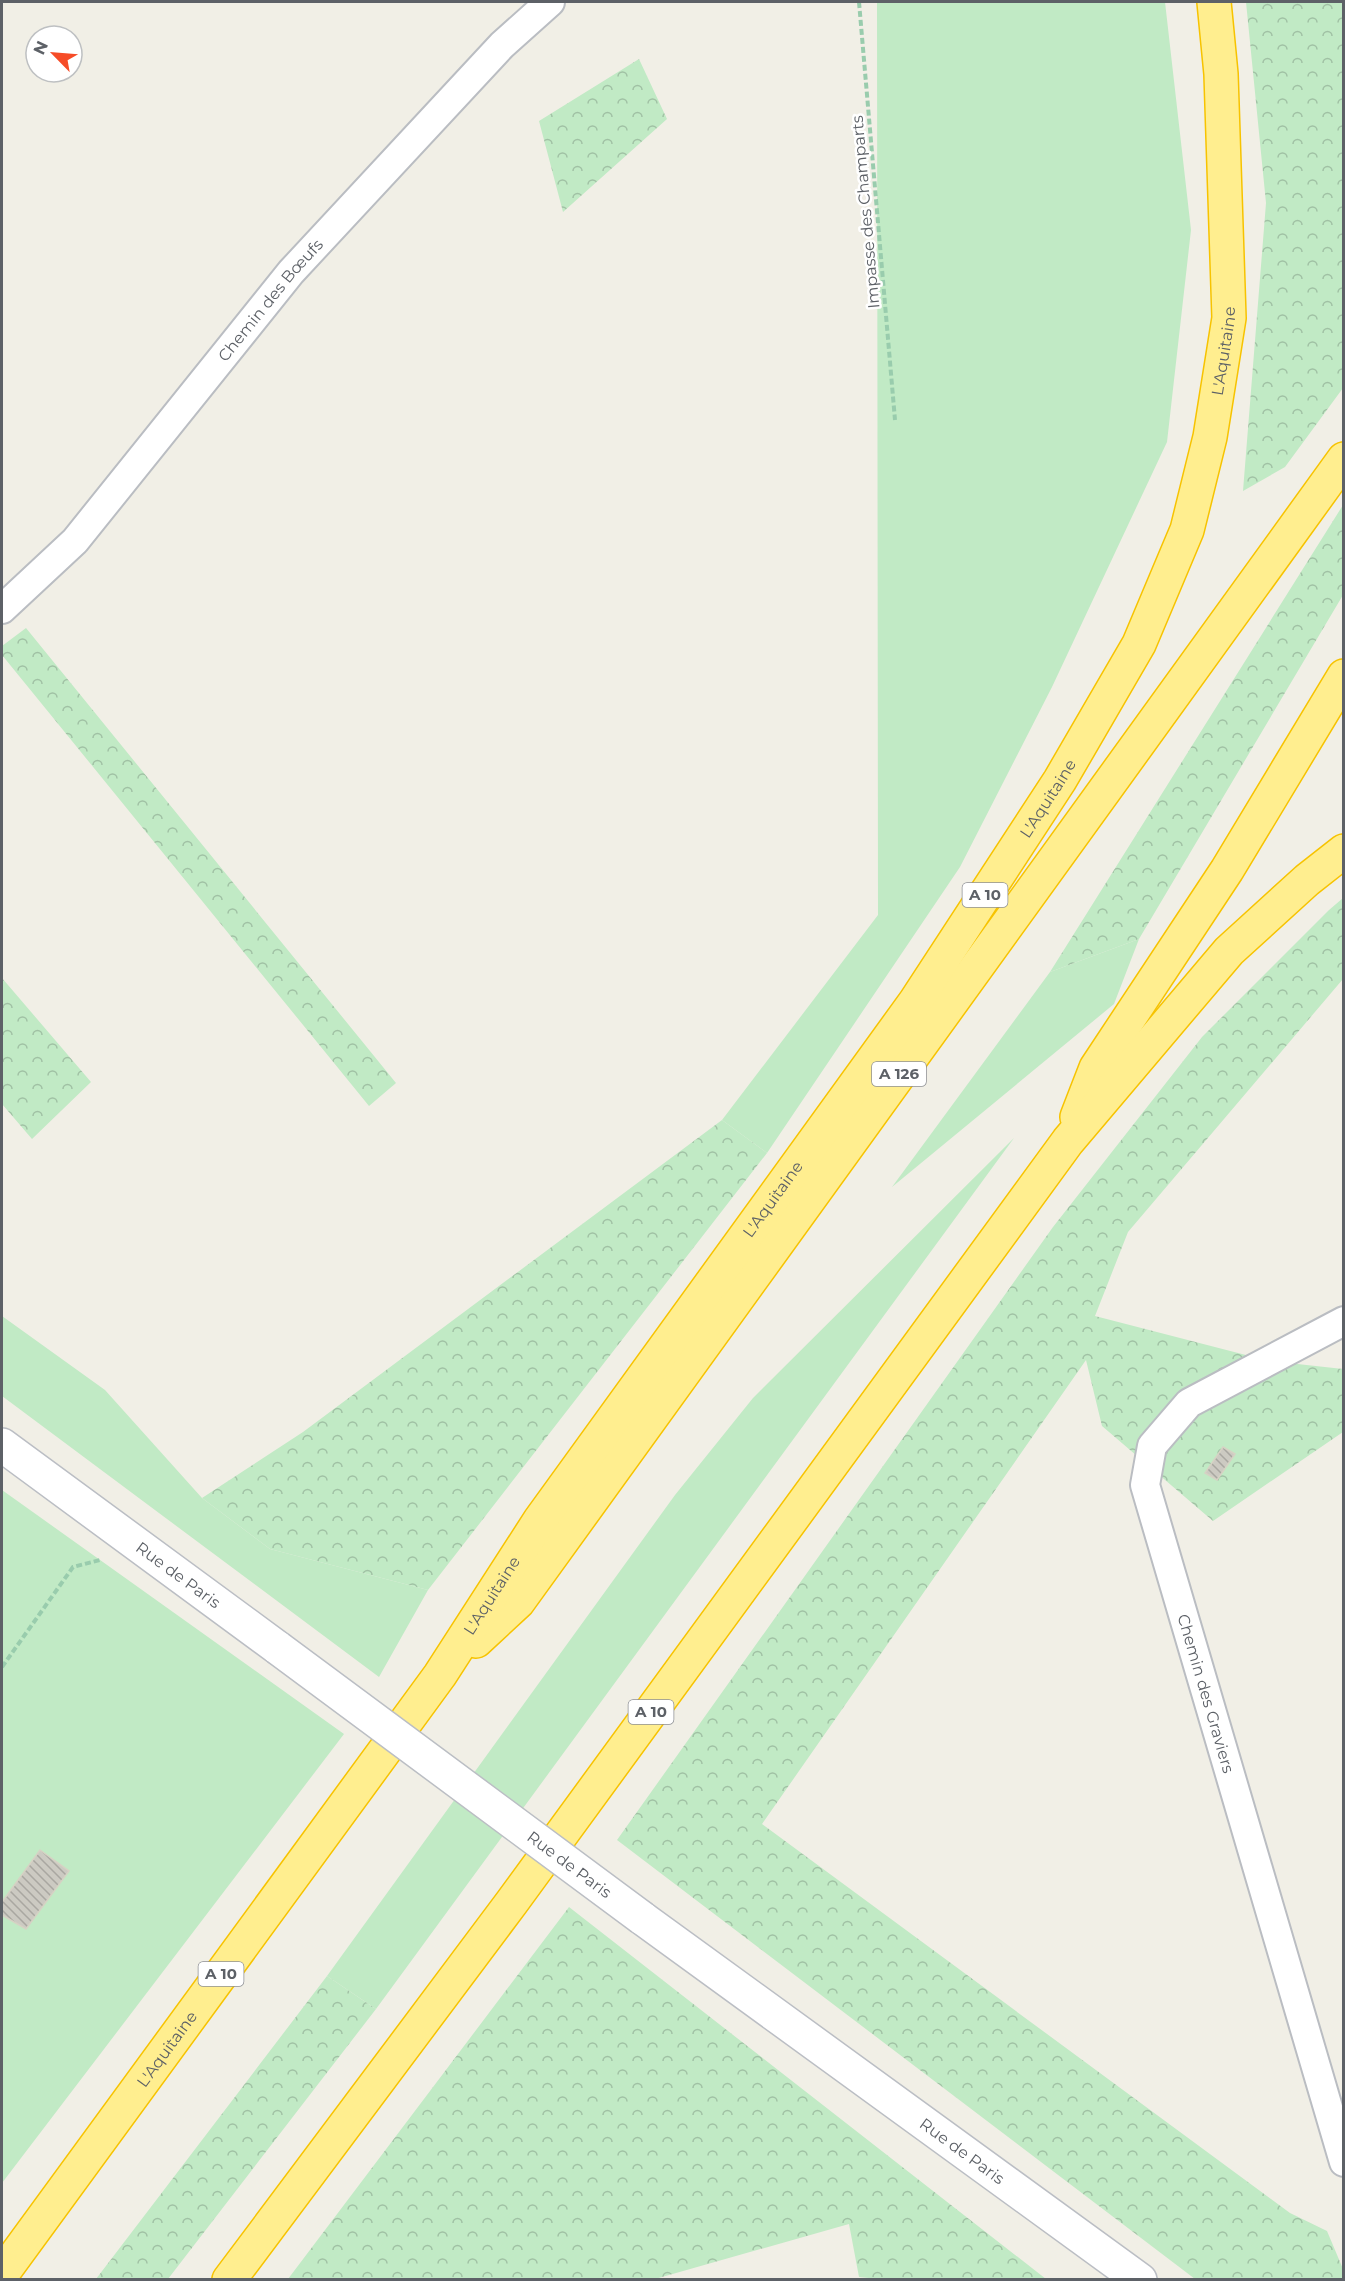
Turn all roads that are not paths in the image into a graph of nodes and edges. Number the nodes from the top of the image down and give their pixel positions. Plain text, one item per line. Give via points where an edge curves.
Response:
1 (550, 2) edge
2 (1214, 2) edge
3 (1344, 459) edge
4 (2, 609) edge
5 (1344, 676) edge
6 (1344, 851) edge
7 (1068, 1142) junction
8 (1344, 1321) edge
9 (2, 1445) edge
10 (440, 1675) junction
11 (1344, 2162) edge
12 (2, 2274) edge
13 (230, 2280) edge
14 (1140, 2280) edge

1 - 4 street, Chemin des Bœufs via 502,45 291,272 75,541
2 - 10 highway, L'Aquitaine / A 10 via 1222,96 1229,318 1210,437 1187,530 1139,644 1060,780 915,1002 540,1520
3 - 10 highway, A 126 via 518,1602
5 - 7 highway via 1227,870 1096,1068
6 - 7 highway, A 10 via 1229,951
7 - 13 highway, A 10
8 - 11 street, Chemin des Graviers via 1189,1403 1152,1446 1145,1485
9 - 14 street, Rue de Paris, bridge
10 - 12 highway, L'Aquitaine / A 10

